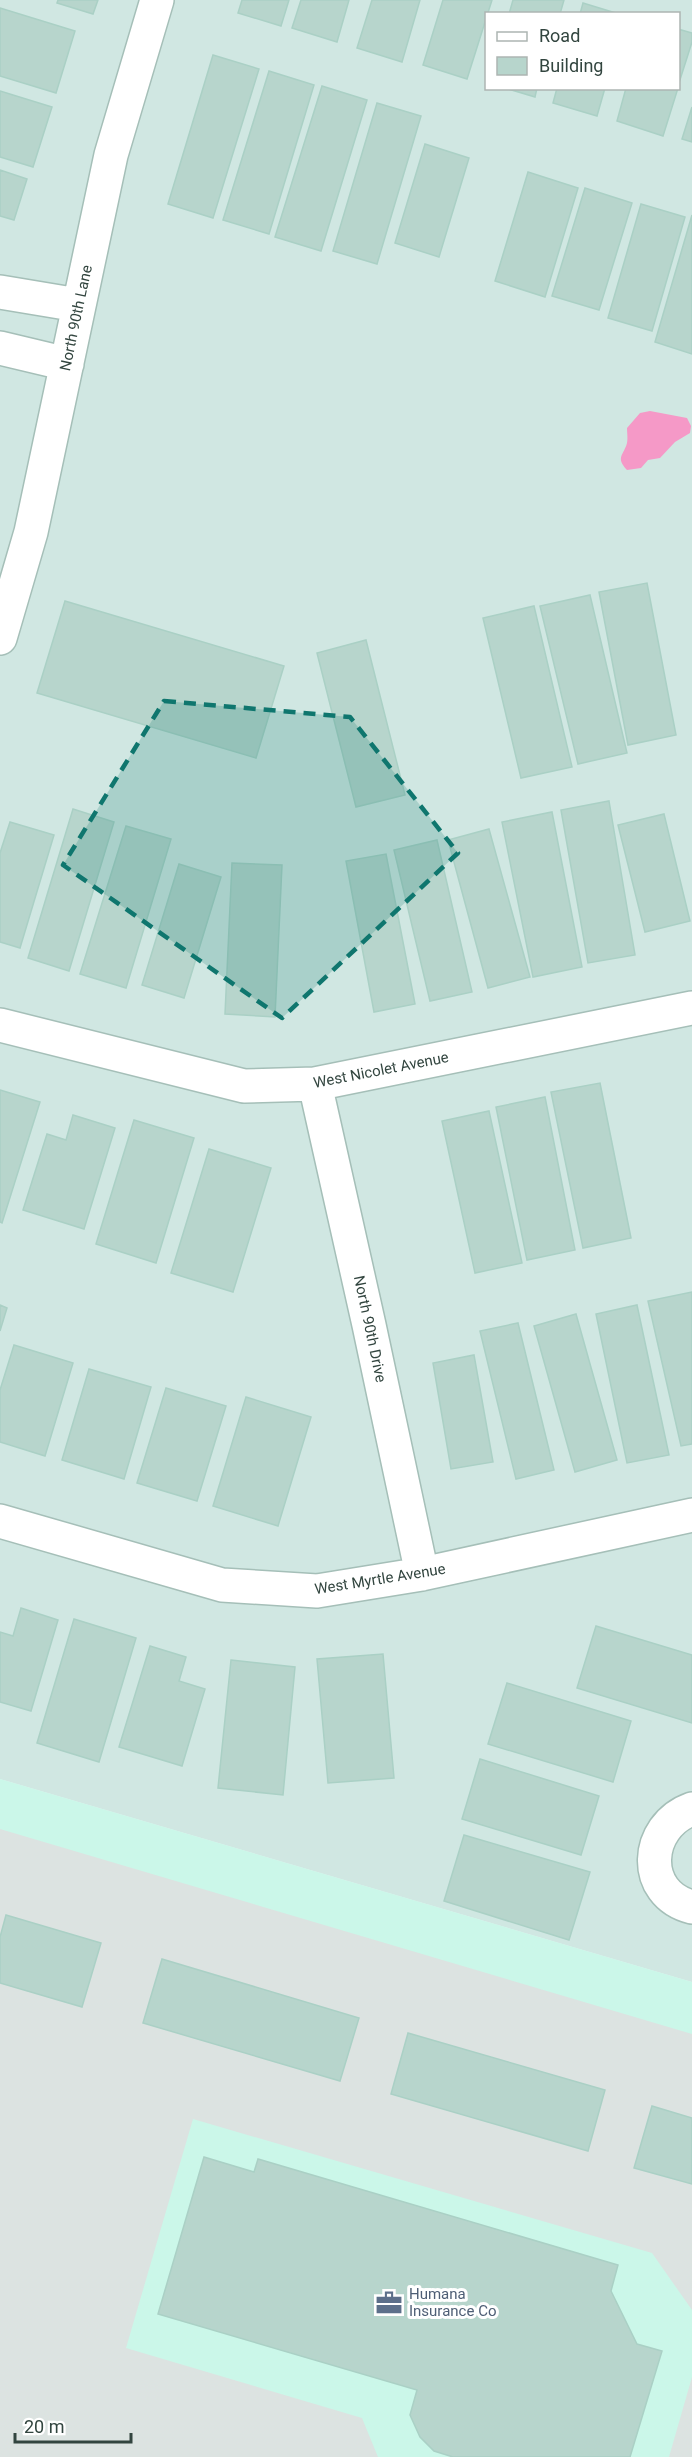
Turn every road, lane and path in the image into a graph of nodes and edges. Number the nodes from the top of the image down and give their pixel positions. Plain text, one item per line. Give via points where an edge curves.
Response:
1 (158, 0) edge
2 (0, 292) edge
3 (78, 305) junction
4 (0, 348) edge
5 (66, 364) junction
6 (0, 638) edge
7 (692, 1008) edge
8 (0, 1024) edge
9 (315, 1084) junction
10 (692, 1515) edge
11 (0, 1521) edge
12 (422, 1574) junction
13 (692, 1809) edge
14 (692, 1907) edge

1 - 3 street, North 90th Lane via 111,154
2 - 3 street
3 - 5 street, North 90th Lane
4 - 5 street
5 - 6 street, North 90th Lane via 31,532
7 - 9 street, West Nicolet Avenue
8 - 9 street, West Nicolet Avenue via 244,1086
9 - 12 street, North 90th Drive
10 - 12 street, West Myrtle Avenue
11 - 12 street, West Myrtle Avenue via 222,1586 316,1592
13 - 14 street via 668,1824 658,1837 654,1852 661,1884 671,1897

